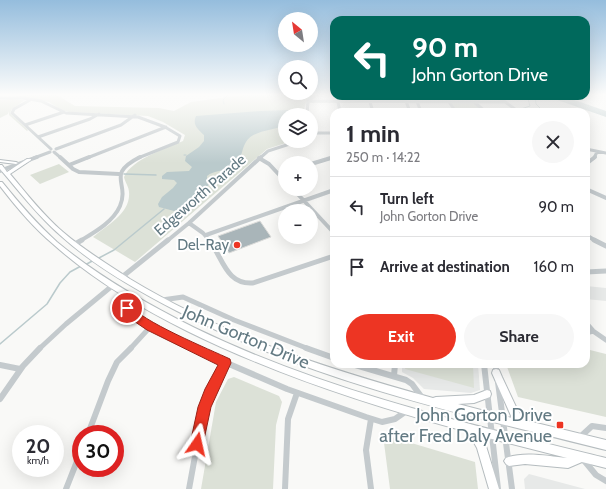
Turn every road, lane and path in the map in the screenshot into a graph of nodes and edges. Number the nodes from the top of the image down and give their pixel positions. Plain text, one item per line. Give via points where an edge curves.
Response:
1 (17, 117) edge
2 (50, 117) edge
3 (94, 117) edge
4 (134, 117) edge
5 (139, 117) edge
6 (25, 125) junction
7 (166, 127) junction
8 (318, 133) edge
9 (330, 133) edge
10 (38, 137) junction
11 (278, 147) edge
12 (590, 150) edge
13 (52, 151) junction
14 (597, 152) junction
15 (606, 153) edge
16 (259, 158) junction
17 (330, 158) edge
18 (29, 160) joint
19 (0, 161) edge
20 (318, 162) edge
21 (590, 162) edge
22 (16, 163) junction
23 (69, 165) junction
24 (2, 169) edge
25 (278, 173) edge
26 (120, 174) junction
27 (1, 184) edge
28 (330, 191) edge
29 (590, 191) edge
30 (300, 196) edge
31 (606, 198) edge
32 (304, 200) junction
33 (189, 223) junction
34 (328, 227) edge
35 (206, 235) junction
36 (590, 237) edge
37 (75, 244) junction
38 (606, 246) edge
39 (330, 257) edge
40 (606, 271) edge
41 (590, 272) edge
42 (122, 277) junction
43 (112, 286) junction
44 (130, 297) junction
45 (162, 300) junction
46 (151, 326) junction
47 (590, 328) edge
48 (593, 331) junction
49 (590, 332) edge
50 (606, 340) edge
51 (330, 356) edge
52 (225, 363) junction
53 (0, 365) edge
54 (366, 368) edge
55 (395, 368) edge
56 (484, 368) edge
57 (496, 368) edge
58 (20, 369) junction
59 (496, 374) junction
60 (394, 376) junction
61 (297, 393) junction
62 (487, 394) junction
63 (0, 399) edge
64 (427, 401) junction
65 (406, 412) junction
66 (490, 416) junction
67 (371, 419) junction
68 (503, 420) junction
69 (521, 424) junction
70 (91, 425) edge
71 (470, 428) junction
72 (606, 428) edge
73 (492, 433) junction
74 (505, 437) junction
75 (579, 438) junction
76 (606, 445) edge
77 (582, 457) junction
78 (509, 461) junction
79 (606, 463) edge
80 (72, 474) edge
81 (606, 481) edge
82 (66, 489) edge
83 (189, 489) edge
84 (284, 489) edge
85 (371, 489) edge
86 (494, 489) edge
87 (498, 489) edge
88 (512, 489) edge

1 - 6 street
2 - 6 street
3 - 10 street
4 - 13 street via 121,125
5 - 7 street via 153,120
6 - 10 street
7 - 23 street
7 - 26 street via 180,135 180,140 130,163
8 - 9 street
10 - 13 street
11 - 16 street, Edgeworth Parade
12 - 14 street
13 - 18 street
13 - 22 street
13 - 23 street
14 - 15 street
14 - 21 street
16 - 25 street
16 - 33 street, Edgeworth Parade
17 - 20 street
18 - 24 main road
19 - 22 main road
22 - 24 street
23 - 26 street via 85,173
24 - 37 main road, John Gorton Drive via 38,211
26 - 37 street via 123,194 120,206 106,223
27 - 43 main road, John Gorton Drive via 32,221 56,244
28 - 32 street
29 - 31 street
30 - 32 street
32 - 34 street
32 - 35 street
33 - 35 street
33 - 42 street, Edgeworth Parade
35 - 39 street via 230,275 235,281 243,284 253,284
36 - 38 street
37 - 42 main road, John Gorton Drive
40 - 41 street
42 - 45 main road, John Gorton Drive
43 - 44 main road, John Gorton Drive
43 - 58 street via 64,326
44 - 46 street, John Gorton Drive via 127,308 129,312
44 - 65 main road, John Gorton Drive via 196,333 256,359 316,383
45 - 51 street via 183,297 234,320
45 - 64 main road, John Gorton Drive via 267,349 346,377
46 - 52 street, John Gorton Drive
46 - 70 street via 117,362
47 - 48 street
48 - 49 street
48 - 50 street
52 - 61 street, John Gorton Drive
52 - 83 street via 204,407
53 - 58 street
54 - 60 street
55 - 60 street
56 - 62 street
57 - 59 street
58 - 63 street
59 - 68 street
59 - 69 main road via 504,387 512,411
60 - 64 street via 412,384
61 - 67 street, John Gorton Drive
61 - 84 street via 288,419
62 - 64 main road via 474,399
62 - 66 street
64 - 66 main road, John Gorton Drive
65 - 67 street, John Gorton Drive via 389,422
65 - 71 main road, John Gorton Drive
66 - 68 main road, John Gorton Drive
66 - 73 street
67 - 85 street via 366,450
68 - 69 main road, John Gorton Drive
68 - 74 street
69 - 75 main road, John Gorton Drive
71 - 73 main road, John Gorton Drive
71 - 86 main road via 481,446
72 - 75 street via 592,426
73 - 74 main road, John Gorton Drive
73 - 87 street
74 - 77 main road, John Gorton Drive
74 - 78 street
75 - 76 main road, John Gorton Drive
77 - 78 main road via 568,463 525,459
77 - 79 main road, John Gorton Drive
77 - 81 street via 601,480
78 - 88 street
80 - 82 street

